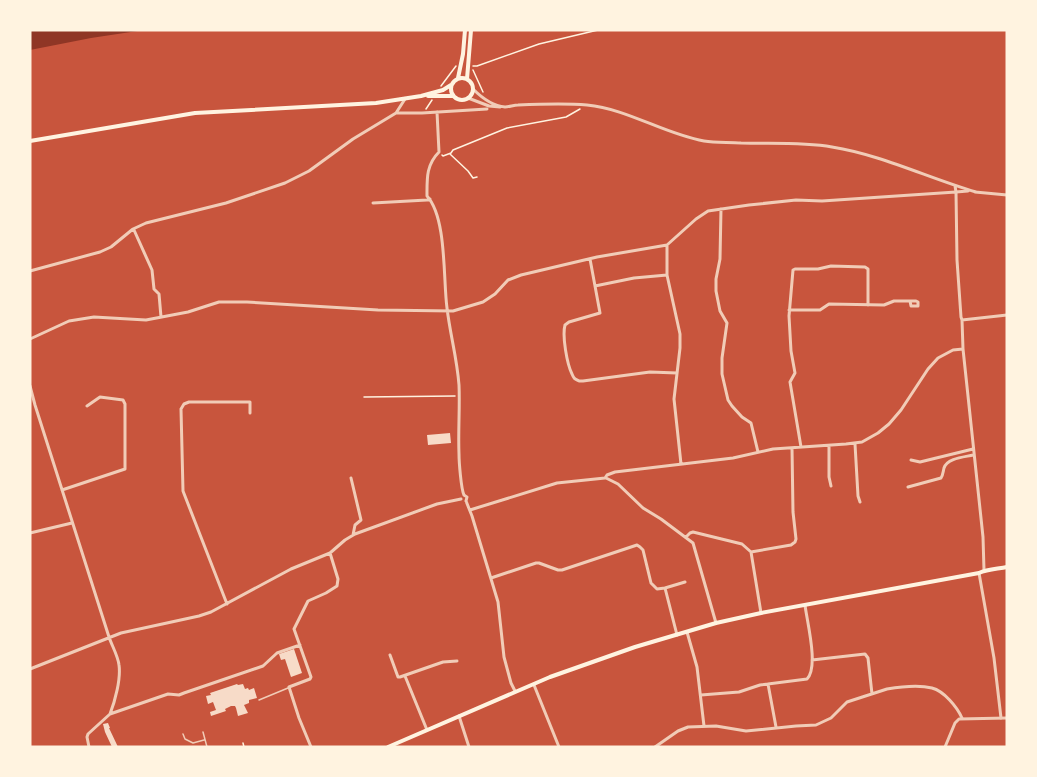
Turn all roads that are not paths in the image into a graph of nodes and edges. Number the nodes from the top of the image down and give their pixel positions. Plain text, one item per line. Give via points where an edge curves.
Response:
1 (465, 30) edge
2 (471, 30) edge
3 (458, 78) junction
4 (467, 79) junction
5 (451, 85) junction
6 (473, 89) junction
7 (421, 96) junction
8 (453, 96) junction
9 (468, 98) junction
10 (405, 99) junction
11 (505, 107) junction
12 (487, 109) dead end
13 (437, 112) junction
14 (396, 113) junction
15 (30, 141) edge
16 (955, 186) junction
17 (956, 192) junction
18 (976, 192) junction
19 (1007, 195) edge
20 (430, 199) junction
21 (373, 203) dead end
22 (721, 209) junction
23 (133, 229) junction
24 (667, 245) junction
25 (590, 259) junction
26 (30, 271) edge
27 (667, 275) junction
28 (595, 286) junction
29 (910, 301) dead end
30 (868, 305) junction
31 (789, 310) junction
32 (447, 311) junction
33 (1007, 315) edge
34 (161, 317) junction
35 (962, 320) junction
36 (30, 339) edge
37 (963, 349) junction
38 (677, 373) junction
39 (30, 386) edge
40 (87, 406) dead end
41 (250, 413) dead end
42 (855, 444) junction
43 (829, 446) junction
44 (801, 447) junction
45 (792, 448) junction
46 (973, 449) junction
47 (758, 452) junction
48 (973, 456) junction
49 (911, 460) dead end
50 (681, 464) junction
51 (351, 478) dead end
52 (605, 478) junction
53 (831, 486) dead end
54 (908, 487) dead end
55 (62, 490) junction
56 (463, 500) junction
57 (860, 502) dead end
58 (470, 510) junction
59 (72, 523) junction
60 (30, 533) edge
61 (353, 535) junction
62 (686, 537) junction
63 (751, 552) junction
64 (330, 553) junction
65 (1007, 567) edge
66 (984, 570) junction
67 (979, 573) junction
68 (491, 578) junction
69 (685, 582) dead end
70 (665, 588) junction
71 (227, 604) junction
72 (805, 605) junction
73 (761, 613) junction
74 (716, 623) junction
75 (687, 632) junction
76 (677, 635) junction
77 (109, 637) junction
78 (300, 645) junction
79 (390, 655) dead end
80 (812, 660) junction
81 (457, 661) dead end
82 (30, 669) edge
83 (405, 676) junction
84 (534, 684) junction
85 (768, 684) junction
86 (289, 687) junction
87 (515, 691) junction
88 (872, 694) junction
89 (701, 695) junction
90 (259, 700) dead end
91 (110, 714) junction
92 (459, 716) junction
93 (962, 718) junction
94 (1001, 718) junction
95 (1007, 718) edge
96 (704, 726) junction
97 (776, 728) junction
98 (427, 730) junction
99 (202, 732) dead end
100 (183, 734) dead end
101 (204, 740) junction
102 (89, 747) edge
103 (207, 747) edge
104 (312, 747) edge
105 (387, 747) edge
106 (469, 747) edge
107 (559, 747) edge
108 (655, 747) edge
109 (945, 747) edge

1 - 3 main road
2 - 4 main road
3 - 4 main road
3 - 5 main road
4 - 6 main road
5 - 7 main road
5 - 8 main road
6 - 9 main road
6 - 11 street via 482,98
7 - 8 main road
7 - 10 main road
8 - 9 main road via 460,100
9 - 11 street
10 - 14 street
10 - 15 main road via 195,113
11 - 16 street via 588,105 706,141 831,147 874,157
12 - 13 street
13 - 14 street
13 - 20 street via 439,152 427,175
14 - 23 street via 285,183
16 - 17 street
16 - 18 street
17 - 18 street
17 - 22 street via 796,200
17 - 35 street
18 - 19 street
20 - 21 street
20 - 32 street via 438,218
22 - 24 street via 703,213
22 - 47 street via 716,291 727,323 722,374 732,406 751,423
23 - 26 street via 100,252
23 - 34 street via 152,270
24 - 25 street
24 - 27 street
25 - 28 street
25 - 32 street via 520,275 508,280 483,302
27 - 28 street
27 - 38 street via 680,334
28 - 38 street via 600,313 564,327 574,378 584,381 650,372
29 - 30 street
30 - 31 street via 829,304 820,310
30 - 31 street via 867,268 831,266 793,270
31 - 44 street via 795,373 790,382
32 - 34 street via 219,302
32 - 56 street via 456,359 459,462 467,497
33 - 35 street
34 - 36 street via 69,321
35 - 37 street
37 - 42 street via 938,358 889,424
37 - 46 street
38 - 50 street via 674,399
39 - 55 street
40 - 55 street via 100,397 123,400 125,469
41 - 71 street via 250,402 189,402 181,409 183,491
42 - 43 street
42 - 57 street
43 - 44 street
43 - 53 street
44 - 45 street
45 - 47 street
45 - 63 street via 795,542
46 - 48 street
46 - 49 street via 921,462
47 - 50 street
48 - 54 street via 949,462 941,478
48 - 66 street
50 - 52 street via 615,471
51 - 61 street via 361,520
52 - 58 street via 557,483
52 - 62 street
55 - 59 street
56 - 58 street
56 - 61 street via 437,504
58 - 68 street
59 - 60 street
59 - 77 street
61 - 64 street
62 - 63 street via 693,532 737,542
62 - 74 street via 694,546
63 - 73 street
64 - 71 street
64 - 78 street via 338,582 332,590 304,606 294,629
65 - 66 main road
66 - 67 main road
67 - 72 main road
67 - 94 street
68 - 70 street via 536,563 562,570 637,545 653,587
68 - 87 street via 498,602 504,657
69 - 70 street
70 - 76 street
71 - 77 street via 199,616
72 - 73 main road
72 - 80 street
73 - 74 main road
74 - 75 main road
75 - 76 main road
75 - 89 street
76 - 84 main road
77 - 82 street
77 - 91 street via 119,668 117,694
78 - 86 street via 311,678
78 - 91 street via 277,652 263,666
79 - 83 street via 398,676
80 - 85 street via 807,679
80 - 88 street via 864,654 868,658
81 - 83 street
83 - 98 street
84 - 87 main road
84 - 107 street
85 - 89 street via 739,692
85 - 97 street
86 - 90 lane
86 - 104 street
87 - 92 main road
88 - 93 street via 893,688 932,688 943,694
88 - 97 street via 845,703 831,718 816,725
89 - 96 street
91 - 102 street via 88,734
92 - 98 main road
92 - 106 street
93 - 94 street
93 - 109 street via 955,723
94 - 95 street
96 - 97 street via 746,731
96 - 108 street via 681,729
98 - 105 main road
99 - 101 lane
100 - 101 lane via 193,743
101 - 103 lane

